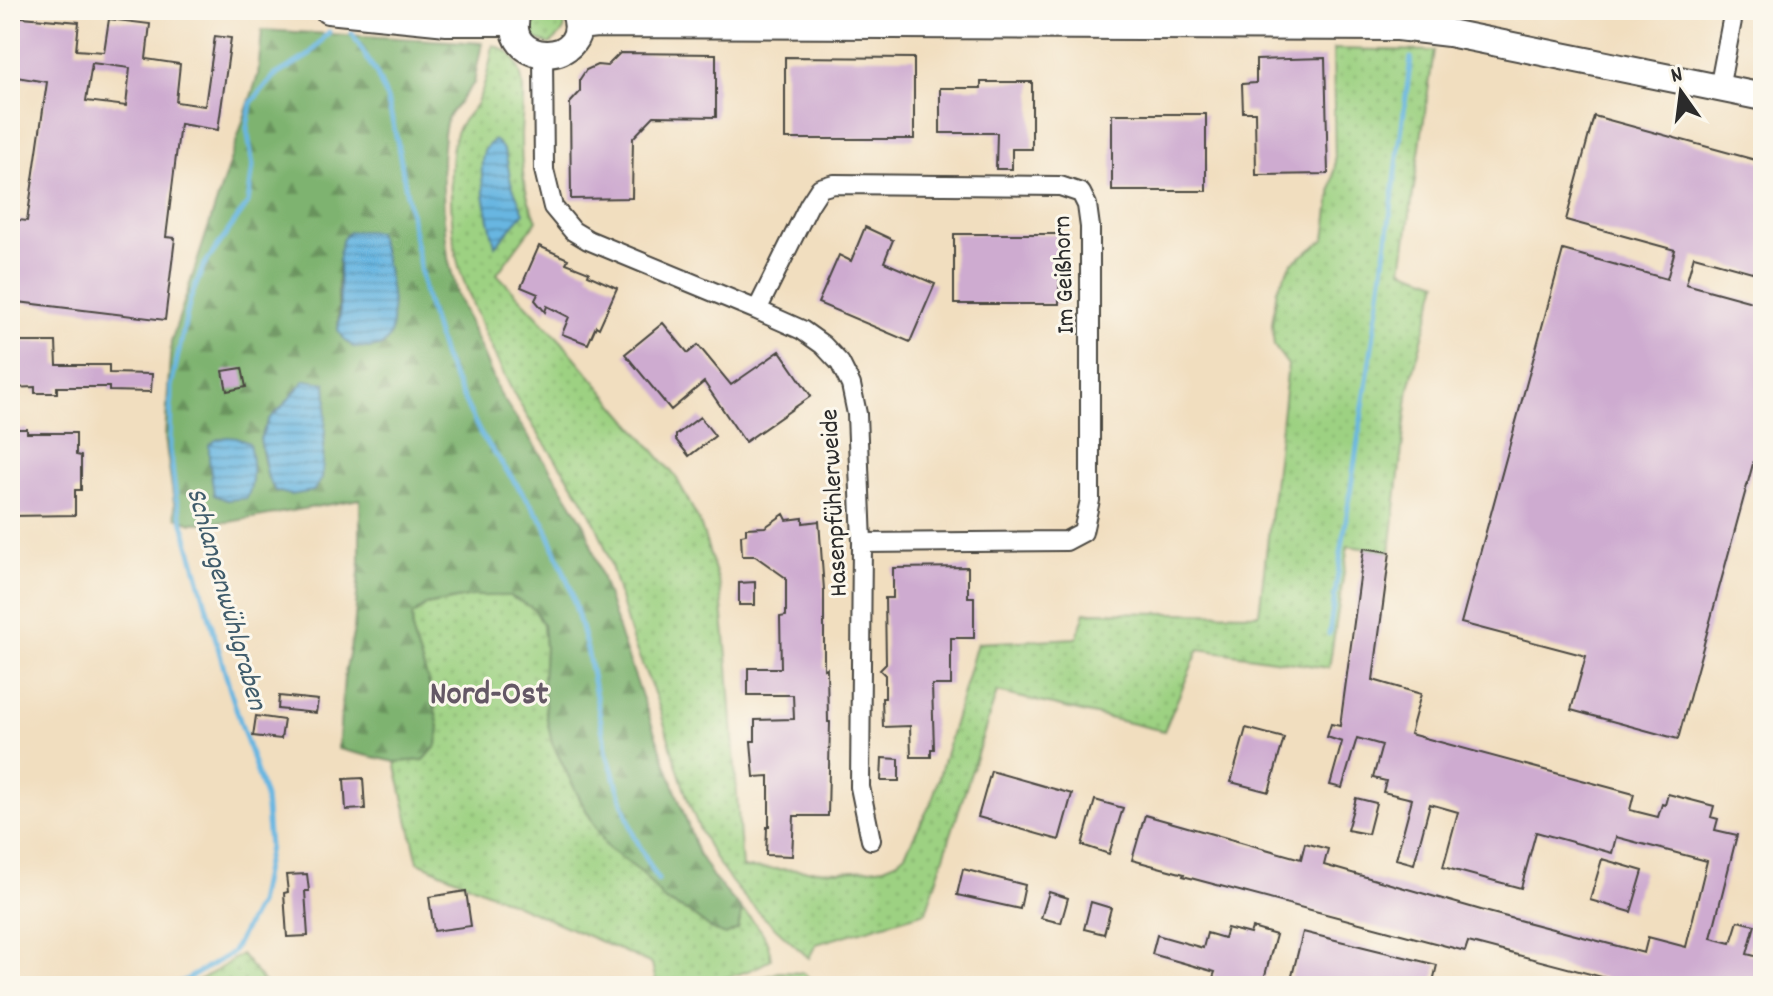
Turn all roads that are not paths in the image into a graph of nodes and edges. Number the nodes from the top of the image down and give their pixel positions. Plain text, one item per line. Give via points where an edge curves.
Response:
1 (328, 10) edge
2 (1734, 10) edge
3 (517, 16) edge
4 (576, 18) edge
5 (1299, 18) edge
6 (543, 55) junction
7 (1719, 89) junction
8 (1763, 97) edge
9 (757, 310) junction
10 (862, 543) junction
11 (871, 840) dead end

1 - 3 street via 447,22
2 - 7 street
3 - 6 street via 520,42
4 - 5 street via 610,24
4 - 6 street via 571,44
5 - 7 street via 1449,33
6 - 9 street, Hasenpfühlerweide via 544,170 553,207 573,231
7 - 8 street
9 - 10 street, Hasenpfühlerweide via 823,345 851,385
9 - 10 street, Im Geißhorn via 820,188 1060,186 1081,193 1087,205 1090,500 1083,532 1066,541
10 - 11 street, Hasenpfühlerweide via 860,787

